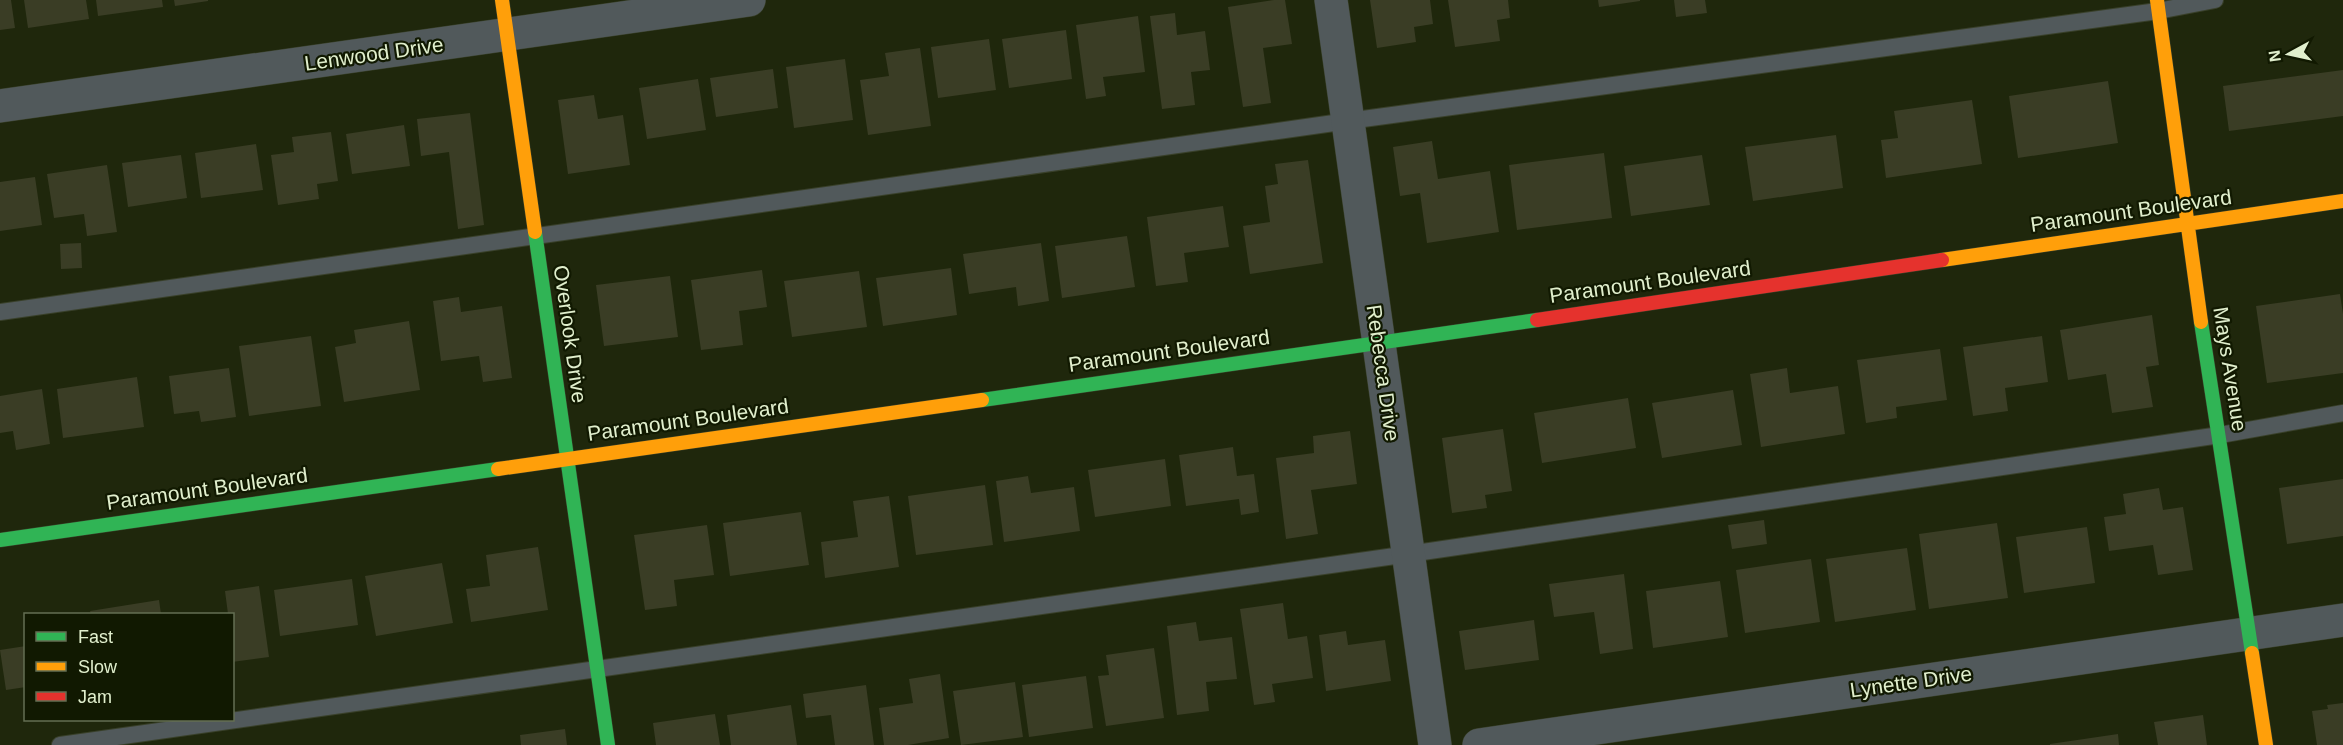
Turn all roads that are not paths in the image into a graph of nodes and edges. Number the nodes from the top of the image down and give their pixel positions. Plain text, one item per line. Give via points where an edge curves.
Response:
1 (502, 0) edge
2 (749, 0) edge
3 (1331, 0) edge
4 (2215, 0) edge
5 (2157, 5) edge
6 (507, 36) junction
7 (0, 106) edge
8 (1348, 121) junction
9 (2343, 201) edge
10 (2186, 224) junction
11 (535, 237) junction
12 (0, 312) edge
13 (1379, 343) junction
14 (2343, 413) edge
15 (2220, 435) junction
16 (567, 459) junction
17 (0, 540) edge
18 (1408, 554) junction
19 (2343, 620) edge
20 (2250, 632) junction
21 (597, 668) junction
22 (234, 720) edge
23 (227, 721) edge
24 (60, 745) edge
25 (608, 745) edge
26 (1435, 745) edge
27 (1479, 745) edge
28 (2266, 745) edge

1 - 6 main road, Overlook Drive
2 - 6 street, Lenwood Drive
3 - 8 street, Rebecca Drive
4 - 5 lane
5 - 8 lane
5 - 10 main road, Mays Avenue
6 - 7 street, Lenwood Drive
6 - 11 main road, Overlook Drive
8 - 11 lane
8 - 13 street, Rebecca Drive
9 - 10 main road, Paramount Boulevard
10 - 13 main road, Paramount Boulevard
10 - 15 main road, Mays Avenue
11 - 12 lane
11 - 16 main road, Overlook Drive
13 - 16 main road, Paramount Boulevard
13 - 18 street, Rebecca Drive
14 - 15 lane
15 - 18 lane
15 - 20 main road, Mays Avenue
16 - 17 main road, Paramount Boulevard
16 - 21 main road, Overlook Drive
18 - 21 lane
18 - 26 street, Rebecca Drive
19 - 20 street, Lynette Drive
20 - 27 street, Lynette Drive
20 - 28 main road, Mays Avenue
21 - 22 lane
21 - 25 main road, Overlook Drive
23 - 24 lane

